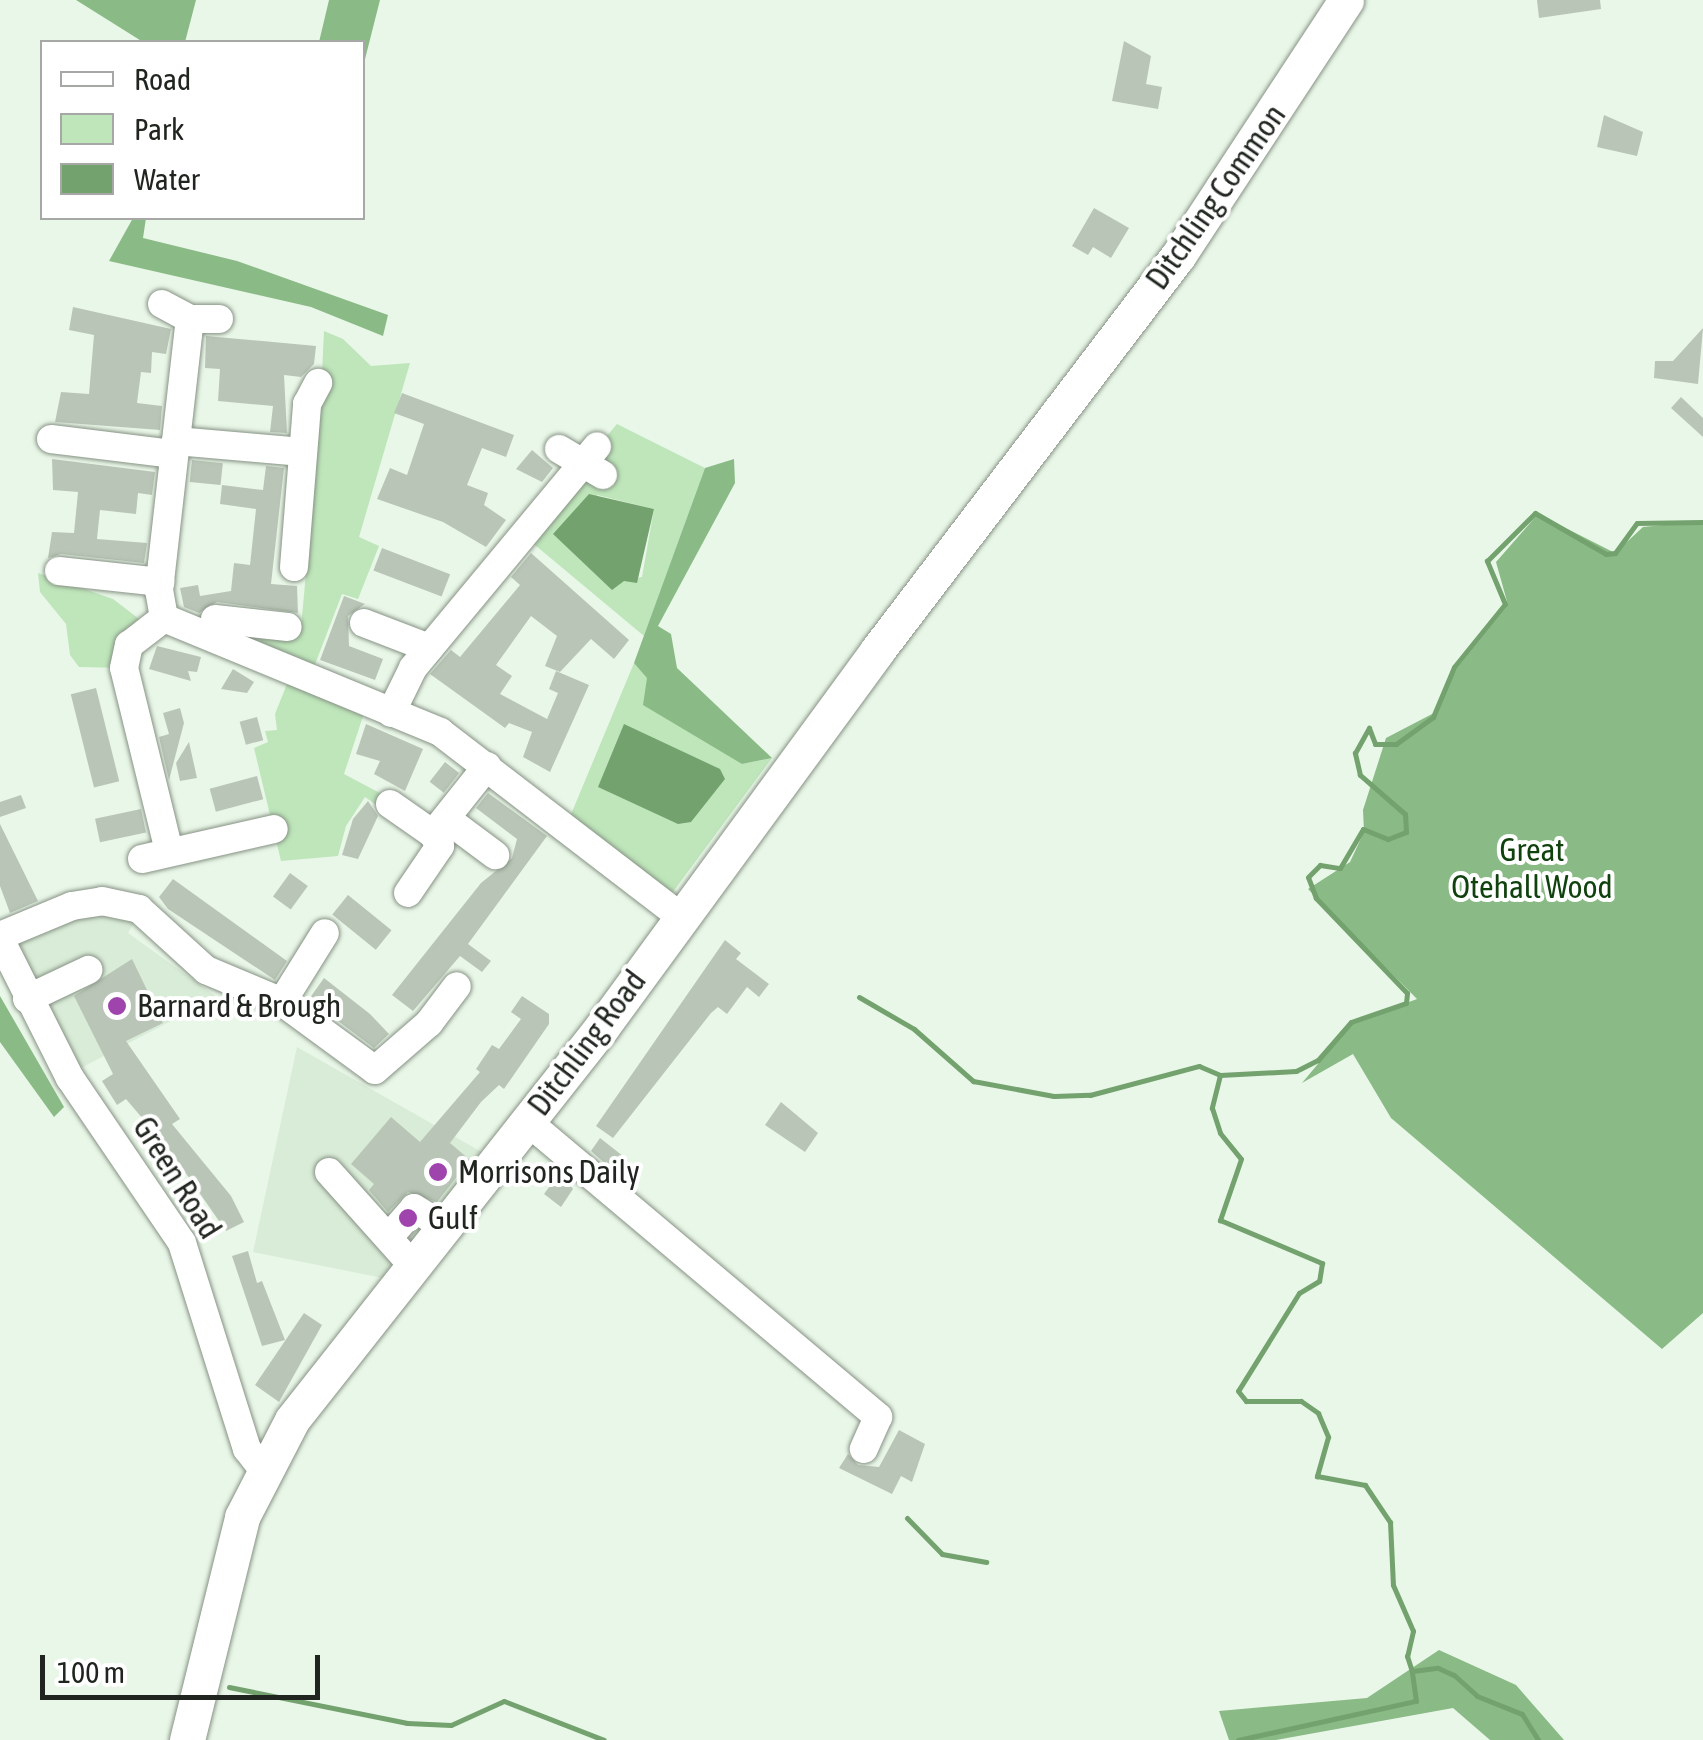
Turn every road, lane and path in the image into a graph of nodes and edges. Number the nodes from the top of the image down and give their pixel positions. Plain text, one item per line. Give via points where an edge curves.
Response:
1 (1346, 0) edge
2 (162, 304) dead end
3 (190, 319) junction
4 (219, 319) dead end
5 (318, 383) dead end
6 (1078, 387) joint
7 (50, 439) dead end
8 (175, 448) junction
9 (303, 452) junction
10 (584, 459) dead end
11 (294, 567) dead end
12 (60, 571) dead end
13 (160, 582) junction
14 (164, 618) junction
15 (215, 619) dead end
16 (364, 623) dead end
17 (252, 624) junction
18 (288, 627) dead end
19 (429, 648) junction
20 (248, 656) junction
21 (391, 713) junction
22 (486, 766) junction
23 (390, 804) dead end
24 (441, 827) junction
25 (274, 829) dead end
26 (170, 851) junction
27 (495, 855) dead end
28 (142, 859) dead end
29 (408, 894) dead end
30 (681, 917) junction
31 (324, 932) dead end
32 (0, 938) edge
33 (88, 970) dead end
34 (457, 986) dead end
35 (27, 998) junction
36 (282, 1002) junction
37 (528, 1122) junction
38 (329, 1172) dead end
39 (446, 1228) junction
40 (388, 1237) junction
41 (414, 1266) junction
42 (864, 1449) dead end
43 (262, 1468) junction
44 (187, 1740) edge

1 - 6 main road, Ditchling Common via 1178,256
2 - 3 street
3 - 4 street
3 - 8 street
5 - 9 street via 307,404
6 - 30 main road, Ditchling Road
7 - 8 street
8 - 9 street
8 - 13 street
9 - 11 street
10 - 19 street
12 - 13 street
13 - 14 street
14 - 20 street
14 - 26 street via 129,645 124,668
15 - 17 street
16 - 19 street
17 - 18 street
17 - 20 street
19 - 21 street
20 - 21 street
21 - 22 street via 440,732
22 - 24 street
22 - 30 street
23 - 24 street
24 - 27 street
24 - 29 street via 440,846
25 - 26 street
26 - 28 street
30 - 37 main road, Ditchling Road
31 - 36 street
32 - 35 street, Green Road
32 - 36 street via 72,906 102,902 139,909 206,970
33 - 35 street
34 - 36 street via 429,1023 375,1070
35 - 43 street, Green Road via 70,1078 182,1243 247,1449
37 - 39 main road, Ditchling Road
37 - 42 street via 878,1417
38 - 40 street
39 - 40 street via 414,1208
39 - 41 main road, Ditchling Road
40 - 41 street
41 - 43 main road, Ditchling Road via 348,1341
43 - 44 main road, Ditchling Road via 242,1517

